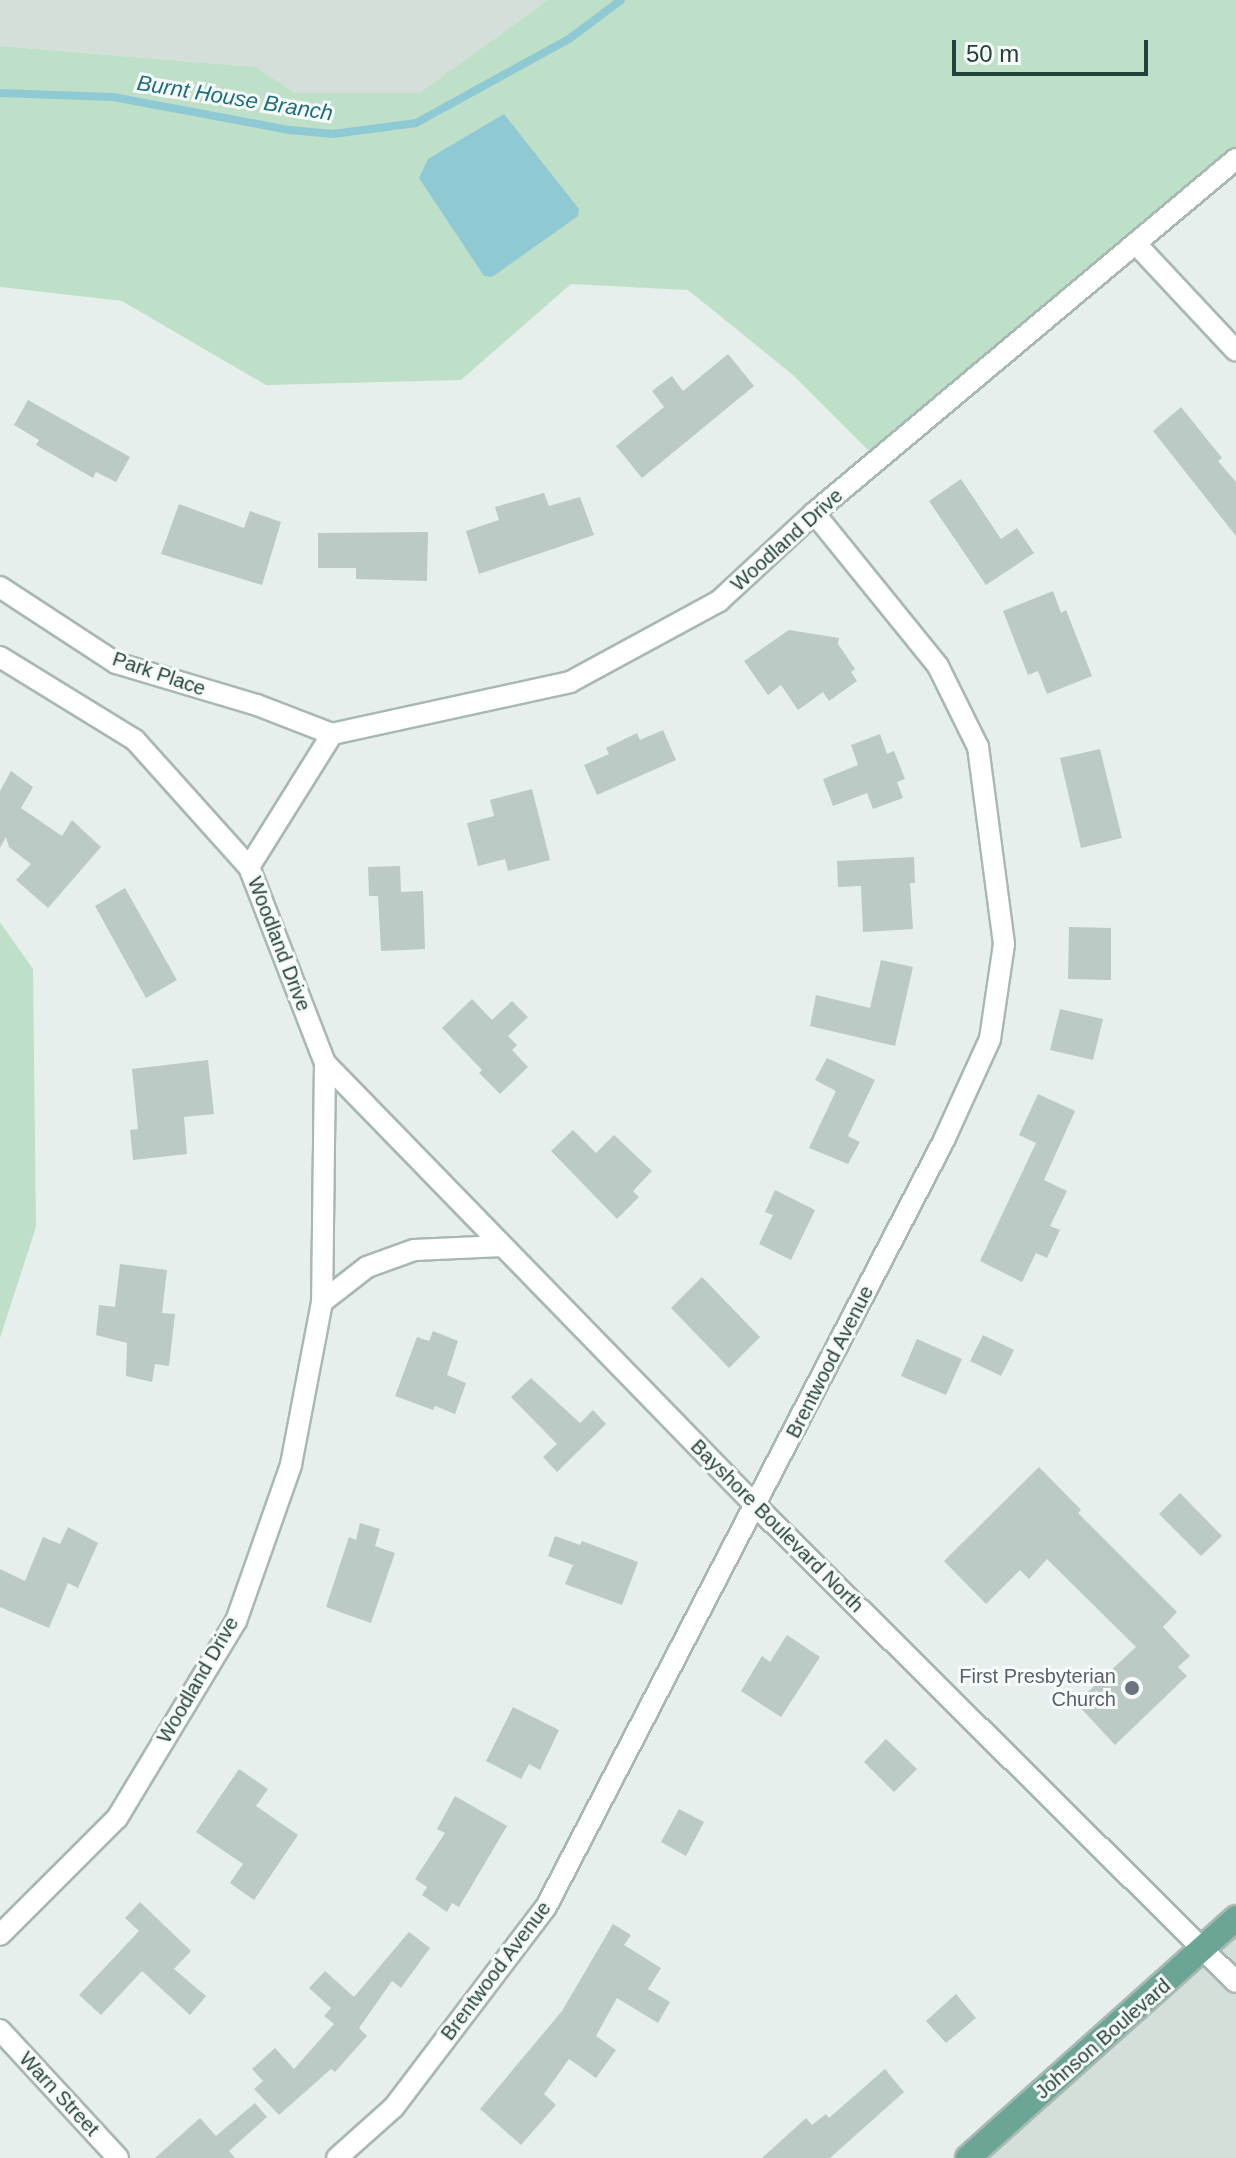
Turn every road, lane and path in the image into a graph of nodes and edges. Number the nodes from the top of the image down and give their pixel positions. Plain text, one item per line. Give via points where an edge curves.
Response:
1 (1236, 159) edge
2 (1136, 244) junction
3 (1236, 351) edge
4 (814, 513) junction
5 (0, 587) edge
6 (0, 657) edge
7 (332, 734) junction
8 (249, 867) junction
9 (325, 1063) junction
10 (502, 1246) junction
11 (322, 1302) junction
12 (756, 1506) junction
13 (1236, 1918) edge
14 (0, 1935) edge
15 (1203, 1951) junction
16 (1236, 1982) edge
17 (0, 2030) edge
18 (118, 2158) edge
19 (337, 2158) edge
20 (968, 2158) edge

1 - 2 street, Woodland Drive
2 - 3 street
2 - 4 street, Woodland Drive
4 - 7 street, Woodland Drive via 719,601 570,682
4 - 12 street, Brentwood Avenue via 938,666 978,747 1004,944 990,1039 944,1140
5 - 7 street, Park Place via 116,663 257,705
6 - 8 street via 135,740
7 - 8 street, Woodland Drive
8 - 9 street, Woodland Drive
9 - 10 street, Bayshore Boulevard North
9 - 11 street, Woodland Drive
10 - 11 street via 414,1250 367,1267
10 - 12 street, Bayshore Boulevard North
11 - 14 street, Woodland Drive via 291,1465 236,1621 117,1818
12 - 15 street, Bayshore Boulevard North
12 - 19 street, Brentwood Avenue via 546,1907 394,2107
13 - 15 main road, Johnson Boulevard
15 - 16 street, Bayshore Boulevard North
15 - 20 main road, Johnson Boulevard
17 - 18 street, Warn Street

